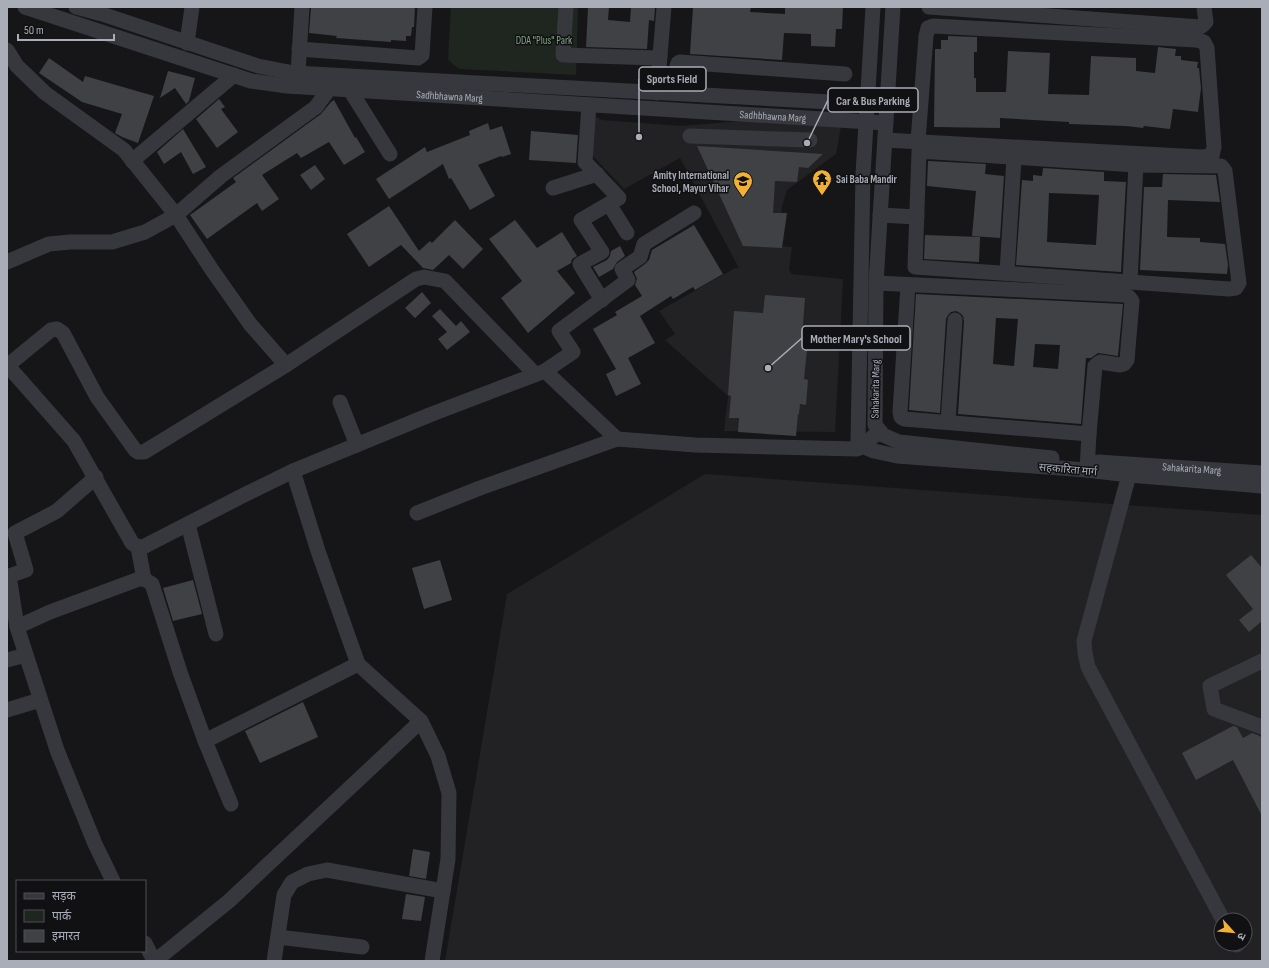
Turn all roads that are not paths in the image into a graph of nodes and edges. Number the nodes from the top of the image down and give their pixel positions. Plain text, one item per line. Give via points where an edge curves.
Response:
1 (25, 7) edge
2 (76, 7) edge
3 (192, 7) edge
4 (302, 7) edge
5 (424, 7) edge
6 (566, 7) edge
7 (664, 7) edge
8 (873, 7) edge
9 (893, 7) edge
10 (929, 7) edge
11 (1204, 7) edge
12 (54, 11) edge
13 (70, 14) edge
14 (187, 43) junction
15 (299, 49) junction
16 (7, 50) edge
17 (660, 56) junction
18 (298, 73) junction
19 (845, 74) dead end
20 (234, 75) junction
21 (329, 89) junction
22 (350, 90) junction
23 (657, 93) junction
24 (676, 93) junction
25 (867, 104) junction
26 (589, 105) junction
27 (887, 105) junction
28 (790, 118) junction
29 (866, 122) junction
30 (886, 123) junction
31 (690, 136) dead end
32 (789, 139) junction
33 (810, 140) dead end
34 (885, 140) junction
35 (918, 141) junction
36 (390, 154) dead end
37 (1014, 158) junction
38 (132, 161) junction
39 (1136, 165) junction
40 (596, 174) junction
41 (553, 188) dead end
42 (609, 204) junction
43 (694, 213) dead end
44 (176, 215) junction
45 (880, 215) junction
46 (917, 217) junction
47 (627, 233) dead end
48 (7, 262) edge
49 (1007, 273) junction
50 (1130, 281) junction
51 (876, 283) junction
52 (908, 285) junction
53 (602, 300) junction
54 (955, 320) dead end
55 (286, 365) junction
56 (7, 366) edge
57 (540, 372) junction
58 (340, 402) dead end
59 (948, 422) junction
60 (880, 431) junction
61 (1089, 434) junction
62 (617, 439) junction
63 (357, 445) junction
64 (868, 448) junction
65 (1088, 466) junction
66 (294, 472) junction
67 (1262, 473) edge
68 (1129, 475) junction
69 (96, 477) junction
70 (1262, 486) edge
71 (417, 512) dead end
72 (188, 524) junction
73 (138, 547) junction
74 (144, 578) junction
75 (17, 627) junction
76 (216, 634) dead end
77 (26, 655) junction
78 (7, 660) edge
79 (1262, 661) edge
80 (358, 664) junction
81 (40, 700) junction
82 (7, 710) edge
83 (421, 721) junction
84 (1262, 727) edge
85 (205, 741) junction
86 (231, 804) dead end
87 (113, 880) edge
88 (443, 891) junction
89 (1219, 912) edge
90 (278, 936) junction
91 (146, 945) edge
92 (362, 947) dead end
93 (155, 961) edge
94 (274, 961) edge
95 (432, 961) edge

1 - 12 street, Sadhbhawna Marg
2 - 14 street, Sadhbhawna Marg
3 - 14 street
4 - 15 street
5 - 15 street via 422,55 418,58
6 - 17 street via 563,55 658,58
7 - 17 street
8 - 25 street, Sahakarita Marg
9 - 27 street, Sahakarita Marg
10 - 11 street via 1200,26 1206,22
12 - 13 street, Sadhbhawna Marg
13 - 20 street, Sadhbhawna Marg
14 - 18 street, Sadhbhawna Marg via 258,66
15 - 18 street
16 - 38 street via 17,66 45,93 124,150
17 - 23 street
18 - 23 street, Sadhbhawna Marg
19 - 24 street via 680,62 677,66
20 - 21 street, Sadhbhawna Marg via 251,81
20 - 38 street
21 - 22 street, Sadhbhawna Marg
21 - 44 street via 316,107 221,176
22 - 26 street, Sadhbhawna Marg
22 - 36 street
23 - 24 street, Sadhbhawna Marg
24 - 25 street, Sadhbhawna Marg
25 - 27 street, Sadhbhawna Marg
25 - 29 street, Sahakarita Marg
26 - 28 street, Sadhbhawna Marg
26 - 40 street via 585,162
27 - 30 street, Sahakarita Marg
28 - 29 street, Sadhbhawna Marg
28 - 32 street
29 - 30 street, Sadhbhawna Marg
29 - 64 street, Sahakarita Marg via 858,440
30 - 34 street, Sahakarita Marg
31 - 32 street
32 - 33 street
34 - 35 street
34 - 45 street, Sahakarita Marg
35 - 35 street via 1212,156 1214,148 1207,48 1204,42 1196,40 933,26 928,28 926,36
37 - 39 street
37 - 46 street via 919,151
37 - 49 street
38 - 44 street
39 - 50 street
39 - 50 street via 1221,166 1225,171 1239,283 1236,288 1229,289
40 - 41 street
40 - 42 street via 619,198
42 - 47 street
42 - 53 street via 581,220 602,252 580,264
43 - 53 street via 644,244 640,257 622,269 628,280
44 - 48 street via 145,232 112,242 49,244
44 - 55 street via 250,324
45 - 46 street
45 - 51 street, Sahakarita Marg
46 - 49 street via 915,266
49 - 50 street
51 - 52 street
51 - 60 street, Sahakarita Marg via 875,425
52 - 59 street via 901,416 904,419
52 - 61 street via 1129,297 1132,301 1127,360 1120,365 1100,362 1095,366
53 - 57 street via 559,331 573,352
54 - 59 street
55 - 56 street via 144,452 135,450 97,396 62,333 57,329 50,330
55 - 57 street via 424,277 445,281
56 - 69 street via 74,441
57 - 62 street
57 - 63 street
58 - 63 street
59 - 61 street
60 - 64 street
60 - 65 street, Sahakarita Marg via 899,442
61 - 65 street
62 - 64 street via 695,446
62 - 71 street
63 - 66 street
64 - 65 street, सहकारिता मार्ग via 897,456
65 - 67 street, Sahakarita Marg
65 - 68 street, सहकारिता मार्ग
66 - 72 street
66 - 80 street via 318,551
68 - 70 street, सहकारिता मार्ग
68 - 89 street via 1084,641 1085,653 1088,667
69 - 73 street via 132,543
69 - 75 street via 57,511 15,534 26,570 9,576
72 - 73 street via 141,548
72 - 76 street
73 - 74 street
74 - 75 street via 50,612
74 - 85 street via 152,584
75 - 77 street
77 - 78 street
77 - 81 street
79 - 84 street via 1210,686 1214,709
80 - 83 street
80 - 85 street
81 - 82 street
81 - 87 street via 57,750
83 - 88 street via 438,756 449,793 448,859
83 - 93 street via 229,901
85 - 86 street
88 - 90 street via 327,870 308,874 292,882 284,895
88 - 95 street
90 - 92 street
90 - 94 street
91 - 93 street

